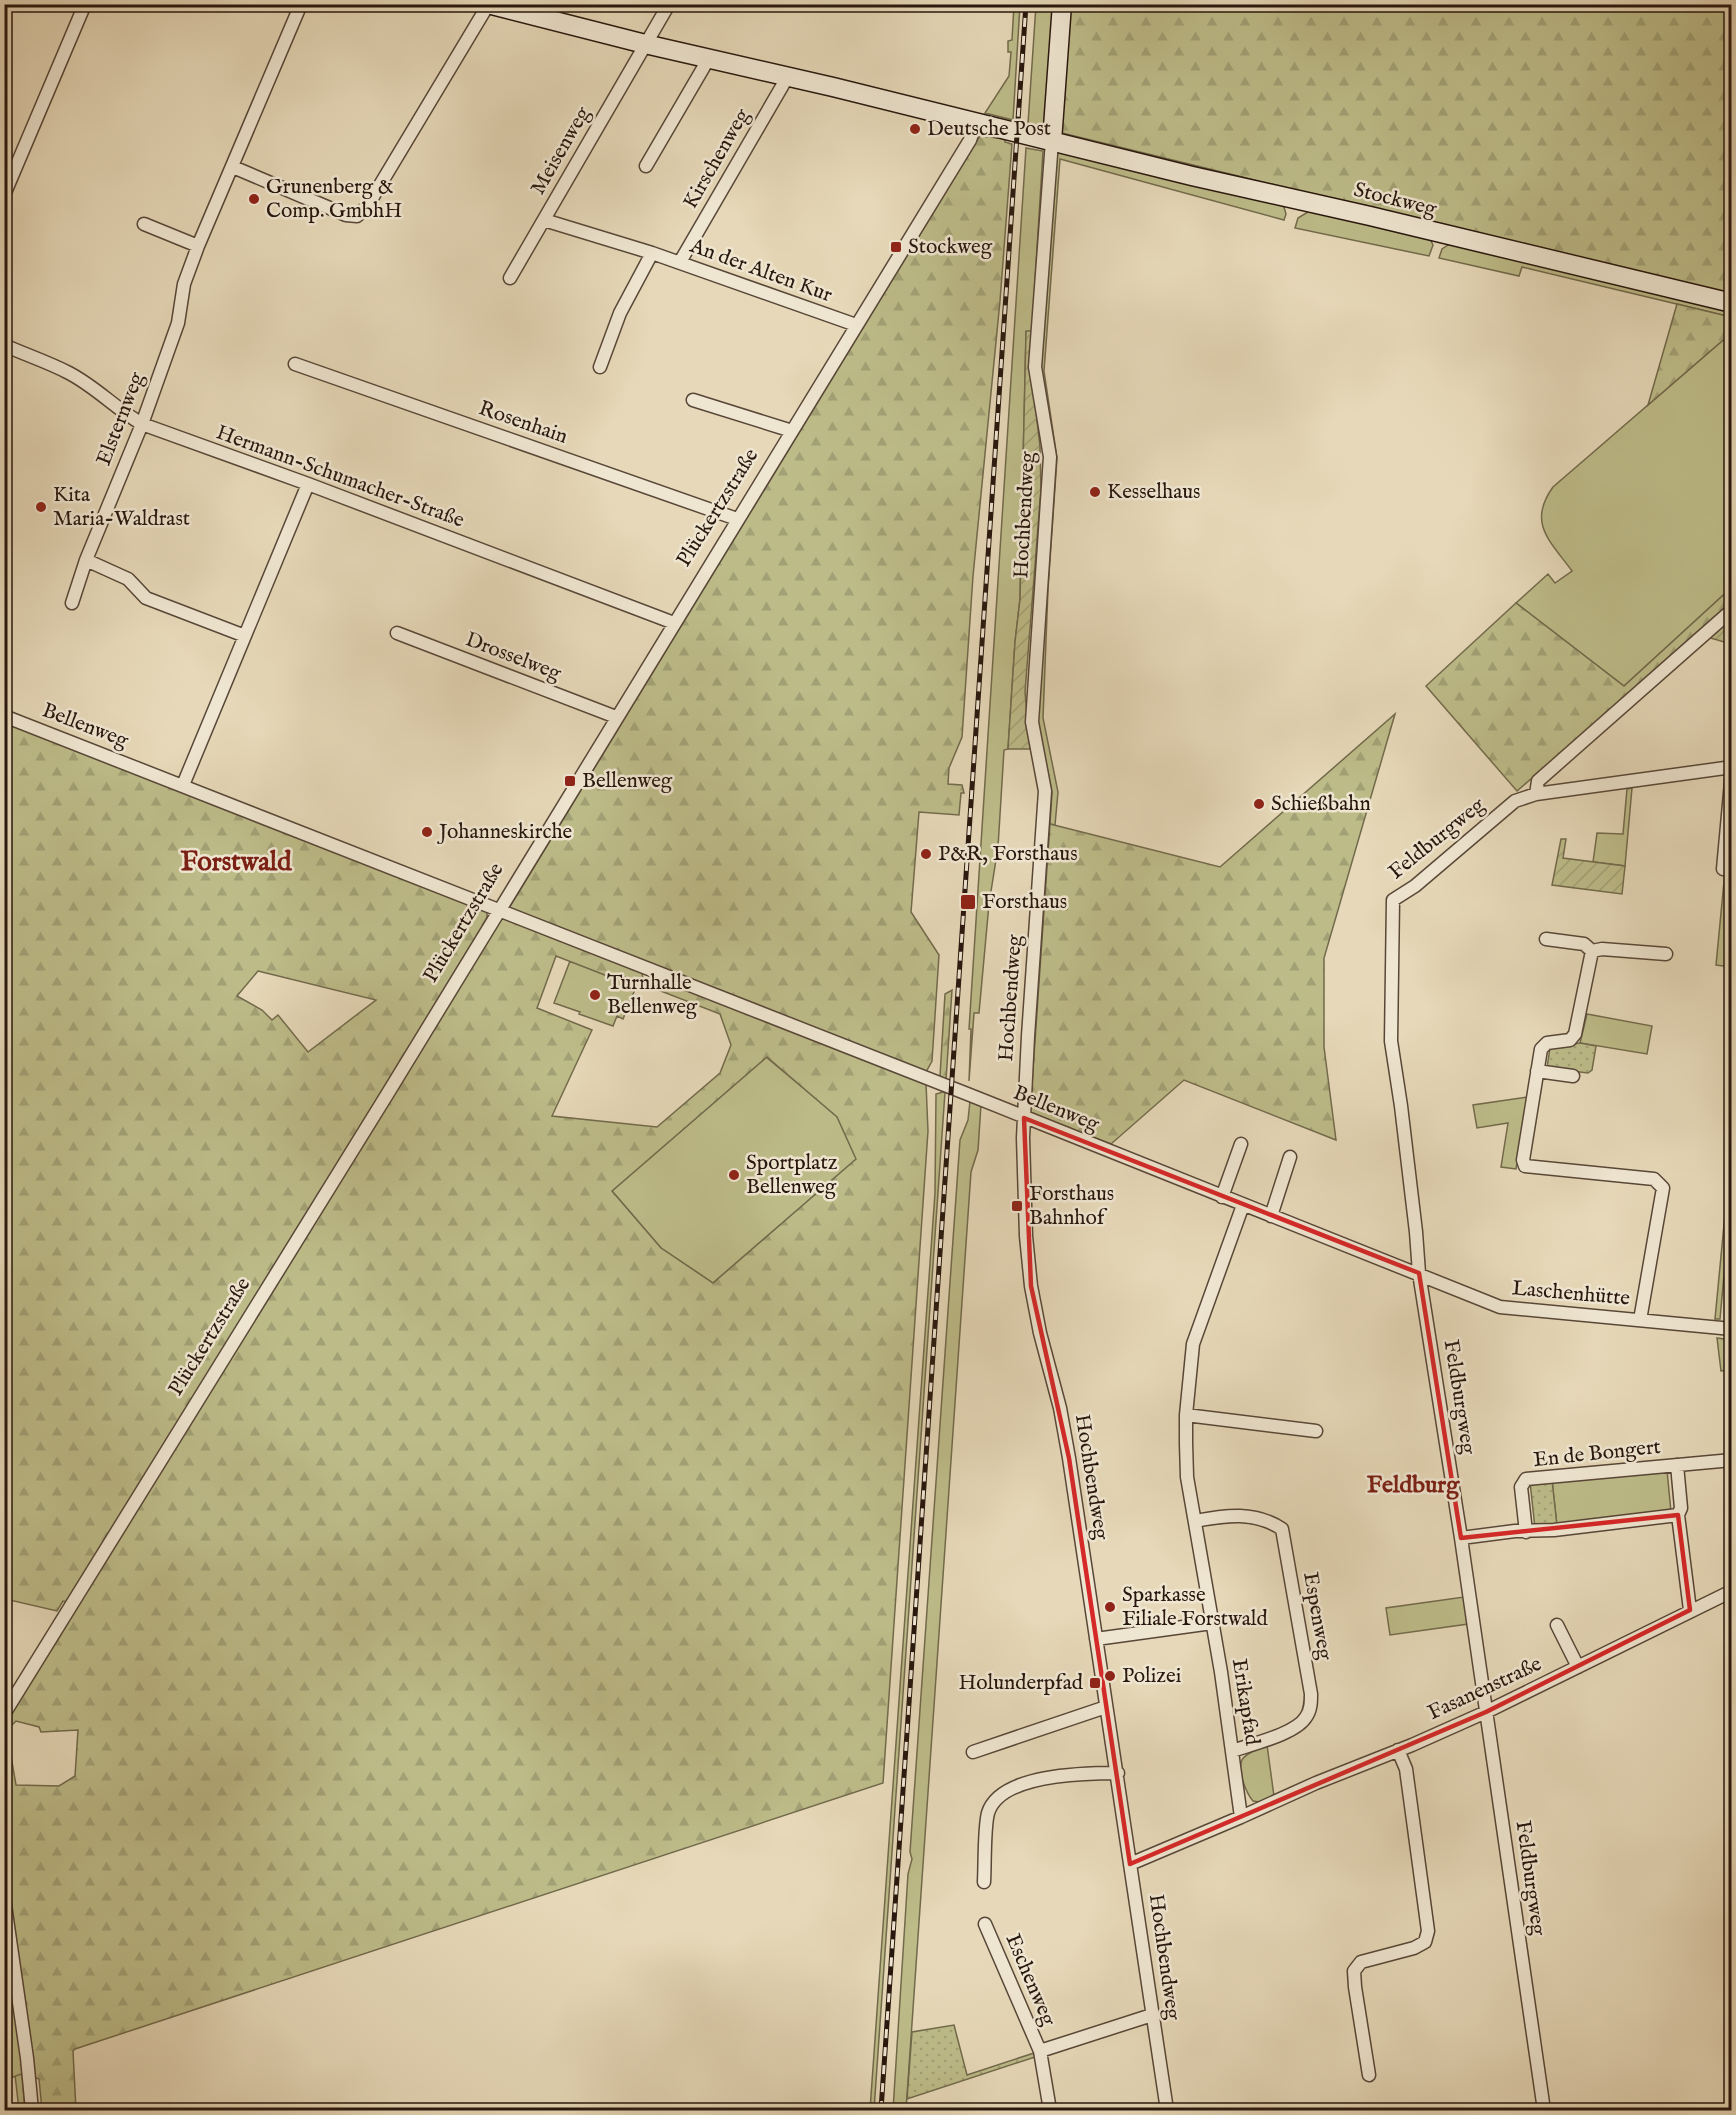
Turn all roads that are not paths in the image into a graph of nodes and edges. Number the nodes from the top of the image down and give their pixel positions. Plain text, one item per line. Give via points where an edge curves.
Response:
1 (85, 4) edge
2 (301, 4) edge
3 (488, 4) edge
4 (669, 4) edge
5 (1062, 4) edge
6 (527, 9) edge
7 (645, 44) junction
8 (709, 58) junction
9 (788, 76) junction
10 (976, 122) junction
11 (1052, 141) junction
12 (646, 166) dead end
13 (233, 167) junction
14 (4, 195) edge
15 (544, 220) junction
16 (144, 224) dead end
17 (198, 246) junction
18 (652, 253) junction
19 (680, 262) junction
20 (510, 278) dead end
21 (1731, 303) edge
22 (856, 325) junction
23 (4, 345) edge
24 (295, 364) dead end
25 (600, 367) dead end
26 (693, 400) dead end
27 (142, 424) junction
28 (792, 431) junction
29 (308, 484) junction
30 (737, 519) junction
31 (86, 560) junction
32 (72, 603) dead end
33 (1731, 610) edge
34 (674, 623) junction
35 (397, 633) dead end
36 (245, 636) junction
37 (4, 716) edge
38 (616, 717) junction
39 (1731, 769) edge
40 (183, 785) junction
41 (1536, 794) junction
42 (1722, 869) dead end
43 (498, 910) junction
44 (1546, 939) dead end
45 (1592, 951) junction
46 (1666, 954) dead end
47 (1537, 1071) junction
48 (1574, 1076) dead end
49 (1024, 1118) junction
50 (1241, 1144) dead end
51 (1290, 1157) dead end
52 (1222, 1197) junction
53 (1243, 1205) junction
54 (1271, 1216) junction
55 (1346, 1245) joint
56 (1419, 1273) junction
57 (1640, 1320) junction
58 (1731, 1329) edge
59 (1186, 1415) junction
60 (1316, 1431) dead end
61 (1731, 1460) edge
62 (1677, 1465) junction
63 (1678, 1515) junction
64 (1195, 1521) junction
65 (1526, 1532) junction
66 (1461, 1538) junction
67 (1731, 1591) edge
68 (1690, 1610) junction
69 (1212, 1623) junction
70 (1557, 1625) dead end
71 (1096, 1639) junction
72 (1578, 1666) junction
73 (1106, 1707) junction
74 (1486, 1712) junction
75 (4, 1714) edge
76 (1403, 1748) junction
77 (1232, 1751) junction
78 (973, 1752) dead end
79 (1118, 1773) junction
80 (1241, 1817) junction
81 (1130, 1864) junction
82 (984, 1882) dead end
83 (4, 1898) edge
84 (985, 1924) dead end
85 (1152, 2015) junction
86 (1040, 2051) junction
87 (1369, 2075) dead end
88 (32, 2110) edge
89 (1050, 2110) edge
90 (1167, 2110) edge
91 (1544, 2110) edge

1 - 14 street
2 - 13 street, Elsternweg
3 - 6 street, Stockweg
3 - 13 street via 368,205 357,216 346,215
4 - 7 street, Meisenweg
5 - 11 street
6 - 7 street, Stockweg
7 - 8 street, Stockweg
7 - 15 street, Meisenweg
8 - 9 street, Stockweg
8 - 12 street
9 - 10 street, Stockweg
9 - 19 street, Kirschenweg
10 - 11 street, Stockweg
10 - 22 street, Plückertzstraße via 970,140
11 - 21 street, Stockweg
11 - 49 street, Hochbendweg via 1035,367 1050,457 1032,722 1045,791
13 - 17 street, Elsternweg
15 - 18 street, An der Alten Kur
15 - 20 street, Meisenweg
16 - 17 street
17 - 27 street, Elsternweg via 184,284 178,323
18 - 19 street, An der Alten Kur
18 - 25 street via 620,313
19 - 22 street, An der Alten Kur
22 - 28 street, Plückertzstraße
23 - 27 street, Hermann-Schumacher-Straße via 69,373
24 - 30 street, Rosenhain
26 - 28 street
27 - 29 street, Hermann-Schumacher-Straße
27 - 31 street, Elsternweg
28 - 30 street, Plückertzstraße
29 - 34 street, Hermann-Schumacher-Straße
29 - 36 street
30 - 34 street, Plückertzstraße
31 - 32 street, Elsternweg
31 - 36 street via 128,579 146,597
33 - 41 street via 1538,782
34 - 38 street, Plückertzstraße
35 - 38 street, Drosselweg
36 - 40 street
37 - 40 street, Bellenweg
38 - 43 street, Plückertzstraße
39 - 41 street, Feldburgweg
39 - 42 street, Feldburgweg
40 - 43 street, Bellenweg
41 - 56 street, Feldburgweg via 1515,801 1393,900 1391,1041
43 - 49 street, Bellenweg
43 - 75 street, Plückertzstraße
44 - 45 street via 1584,944
45 - 46 street
45 - 47 street via 1575,1034 1570,1040 1547,1043 1541,1048
47 - 48 street
47 - 57 street via 1525,1166 1654,1179 1663,1188
49 - 52 street, Bellenweg
49 - 71 street, Hochbendweg via 1031,1286 1060,1408
50 - 52 street
51 - 54 street
52 - 53 street, Bellenweg
53 - 54 street, Bellenweg
53 - 59 street, Erikapfad via 1193,1344
54 - 55 street, Bellenweg
55 - 56 street, Laschenhütte
56 - 57 street, Laschenhütte via 1500,1307
56 - 66 street, Feldburgweg
57 - 58 street, Laschenhütte
59 - 60 street
59 - 64 street, Erikapfad via 1187,1477
61 - 62 street
62 - 63 street, En de Bongert via 1681,1508
62 - 65 street, En de Bongert via 1526,1479 1521,1487
63 - 65 street
63 - 68 street, En de Bongert
64 - 69 street, Erikapfad
64 - 77 street, Espenweg via 1254,1516 1282,1529 1311,1694 1307,1717 1298,1727
65 - 66 street
66 - 74 street, Feldburgweg
67 - 68 street, Fasanenstraße
68 - 72 street, Fasanenstraße
69 - 71 street
69 - 77 street, Erikapfad
70 - 72 street
71 - 73 street, Hochbendweg
72 - 74 street, Fasanenstraße
73 - 78 street
73 - 79 street, Hochbendweg
74 - 76 street, Fasanenstraße
74 - 91 street, Feldburgweg
76 - 80 street
76 - 87 street via 1428,1931 1425,1942 1414,1948 1361,1962 1354,1971
77 - 80 street, Erikapfad
79 - 81 street, Hochbendweg
79 - 82 street via 1037,1781 1009,1789 995,1800 988,1814
80 - 81 street
81 - 85 street, Hochbendweg
83 - 88 street
84 - 86 street, Eschenweg
85 - 86 street, Eschenweg
85 - 90 street, Hochbendweg
86 - 89 street, Eschenweg

